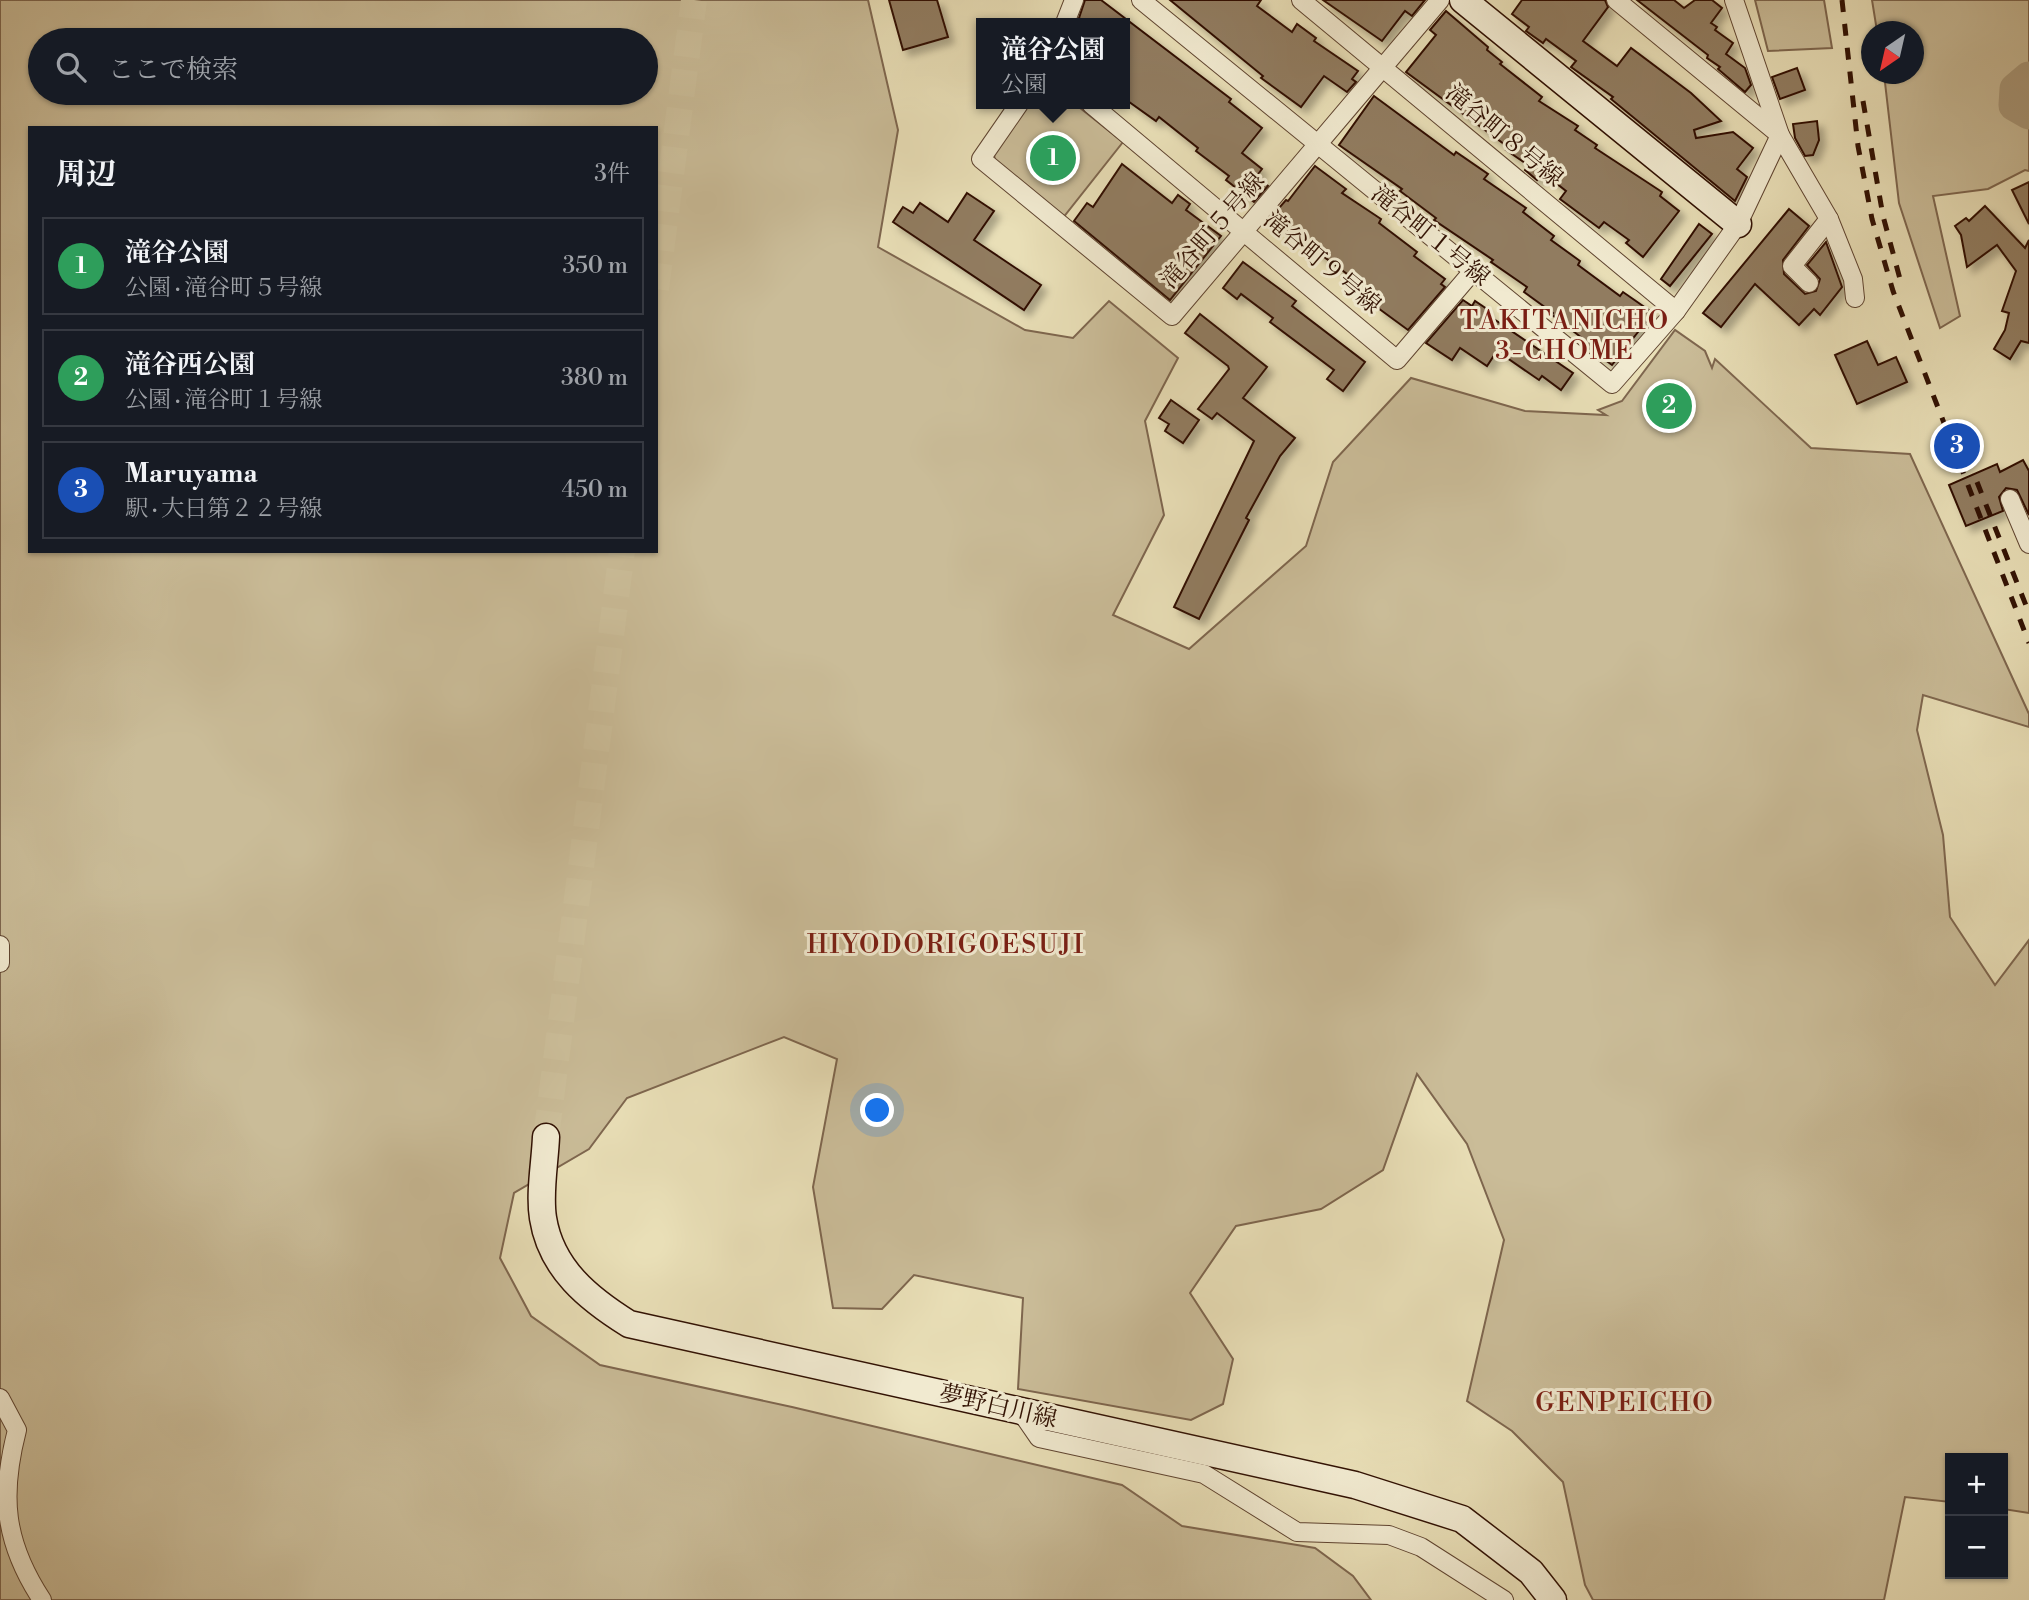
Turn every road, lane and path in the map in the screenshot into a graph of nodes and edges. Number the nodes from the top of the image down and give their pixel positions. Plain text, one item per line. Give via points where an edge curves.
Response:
1 (1074, 0) edge
2 (1141, 0) edge
3 (1301, 0) edge
4 (1440, 0) edge
5 (1463, 0) edge
6 (1616, 0) edge
7 (1734, 0) edge
8 (1067, 18) edge
9 (1383, 67) junction
10 (1016, 109) edge
11 (1097, 109) edge
12 (1780, 135) junction
13 (1318, 145) junction
14 (1829, 219) junction
15 (1738, 224) junction
16 (1246, 231) junction
17 (1473, 271) junction
18 (1809, 283) dead end
19 (1855, 298) dead end
20 (1675, 311) junction
21 (2010, 499) dead end
22 (2029, 544) edge
23 (0, 945) edge
24 (0, 963) edge
25 (546, 1137) tunnel mouth
26 (0, 1398) edge
27 (1021, 1412) junction
28 (42, 1600) edge
29 (1504, 1600) edge
30 (1553, 1600) edge

1 - 8 street
2 - 13 street, 滝谷町１号線
3 - 9 street, 滝谷町８号線
4 - 9 street, 滝谷町５号線
5 - 15 street
6 - 12 street
7 - 12 street
9 - 13 street, 滝谷町５号線
9 - 20 street, 滝谷町８号線
10 - 16 street, 滝谷町５号線 via 981,159 1172,316
11 - 16 street, 滝谷町９号線
12 - 14 street
12 - 15 street
13 - 16 street, 滝谷町５号線
13 - 17 street, 滝谷町１号線
14 - 18 street via 1792,266
14 - 19 street via 1853,279
15 - 20 street, 滝谷町１号線
16 - 17 street, 滝谷町９号線 via 1397,359
17 - 20 street, 滝谷町１号線 via 1612,384
21 - 22 street
23 - 24 street
25 - 27 street, 夢野白川線 via 542,1217 549,1240 573,1284 629,1324
26 - 28 street via 17,1430 7,1462 10,1538
27 - 29 street via 1039,1438 1204,1474 1297,1532 1389,1535 1421,1547
27 - 30 street, 夢野白川線 via 1354,1485 1462,1519 1531,1572

